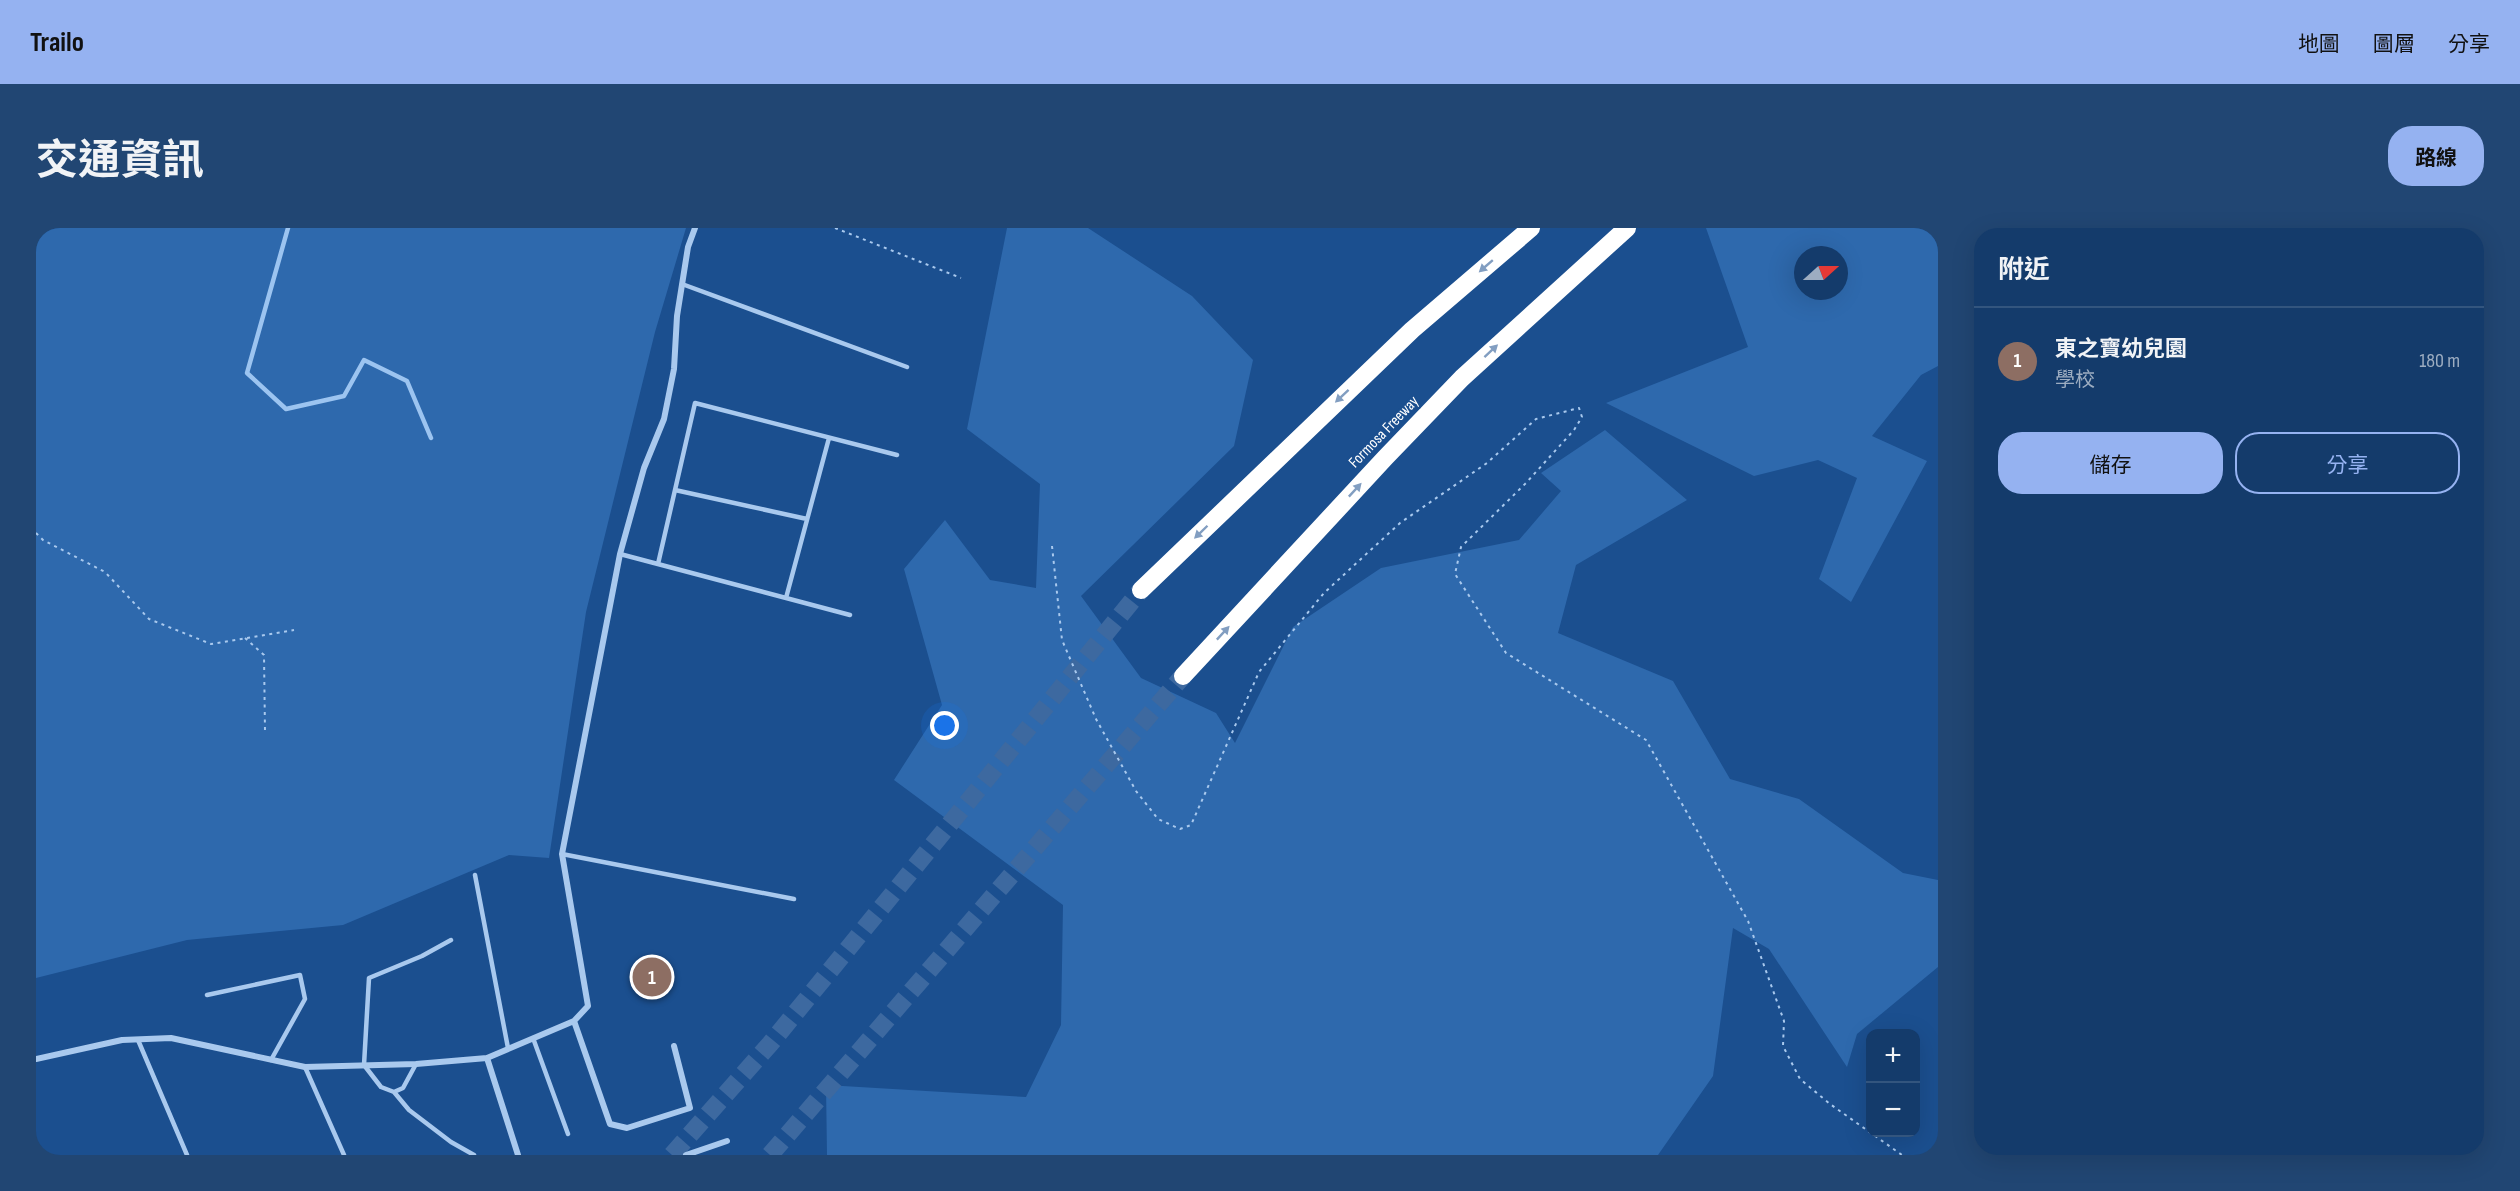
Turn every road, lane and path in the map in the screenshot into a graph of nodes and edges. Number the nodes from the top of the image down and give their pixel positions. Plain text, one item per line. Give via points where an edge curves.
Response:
1 (694, 228) edge
2 (835, 228) edge
3 (1531, 228) edge
4 (1627, 228) edge
5 (961, 278) dead end
6 (682, 284) junction
7 (907, 367) dead end
8 (830, 438) junction
9 (897, 455) dead end
10 (675, 490) junction
11 (807, 519) junction
12 (36, 533) edge
13 (1052, 546) dead end
14 (620, 554) junction
15 (658, 564) junction
16 (1141, 590) tunnel mouth
17 (786, 598) junction
18 (850, 615) dead end
19 (294, 630) dead end
20 (245, 638) junction
21 (1183, 676) tunnel mouth
22 (264, 731) dead end
23 (562, 854) junction
24 (475, 875) dead end
25 (794, 899) dead end
26 (451, 940) dead end
27 (207, 995) dead end
28 (574, 1020) junction
29 (533, 1038) junction
30 (138, 1040) junction
31 (674, 1046) dead end
32 (508, 1048) junction
33 (487, 1058) junction
34 (36, 1059) edge
35 (272, 1060) junction
36 (416, 1064) junction
37 (364, 1065) junction
38 (305, 1067) junction
39 (394, 1092) junction
40 (568, 1134) dead end
41 (727, 1141) dead end
42 (187, 1155) edge
43 (344, 1155) edge
44 (474, 1155) edge
45 (518, 1155) edge
46 (686, 1155) edge
47 (1902, 1155) edge

1 - 6 street
2 - 5 path
3 -> 16 highway via 1404,338
21 -> 4 highway, Formosa Freeway via 1462,378
6 - 7 lane
6 - 14 street via 674,369 664,419 644,468
8 - 9 lane
8 - 10 lane via 695,403
8 - 11 lane
10 - 11 lane
10 - 15 lane
11 - 17 lane
12 - 20 path via 105,572 149,619 211,644
13 - 47 path via 1062,640 1096,719 1136,791 1158,819 1180,829 1191,825 1259,672 1324,593 1400,523 1487,464 1536,419 1579,408 1582,417 1574,430 1461,547 1455,574 1506,653 1646,740 1748,921 1784,1021 1783,1046 1800,1079
14 - 15 lane
14 - 23 street
15 - 17 lane
17 - 18 lane
19 - 20 path
20 - 22 path via 264,655
23 - 25 lane
23 - 28 street via 588,1006
24 - 32 lane
26 - 37 lane via 369,978
27 - 35 lane via 300,975 305,999
28 - 29 street
28 - 31 street via 610,1124 627,1128 690,1108
29 - 32 street
29 - 40 lane
30 - 34 street
30 - 35 street via 171,1038
30 - 42 lane
32 - 33 street
33 - 36 street
33 - 45 street
35 - 38 street
36 - 37 street
36 - 39 lane via 403,1088
37 - 38 street
37 - 39 lane via 381,1088
38 - 43 lane
39 - 44 lane via 410,1110
41 - 46 street

